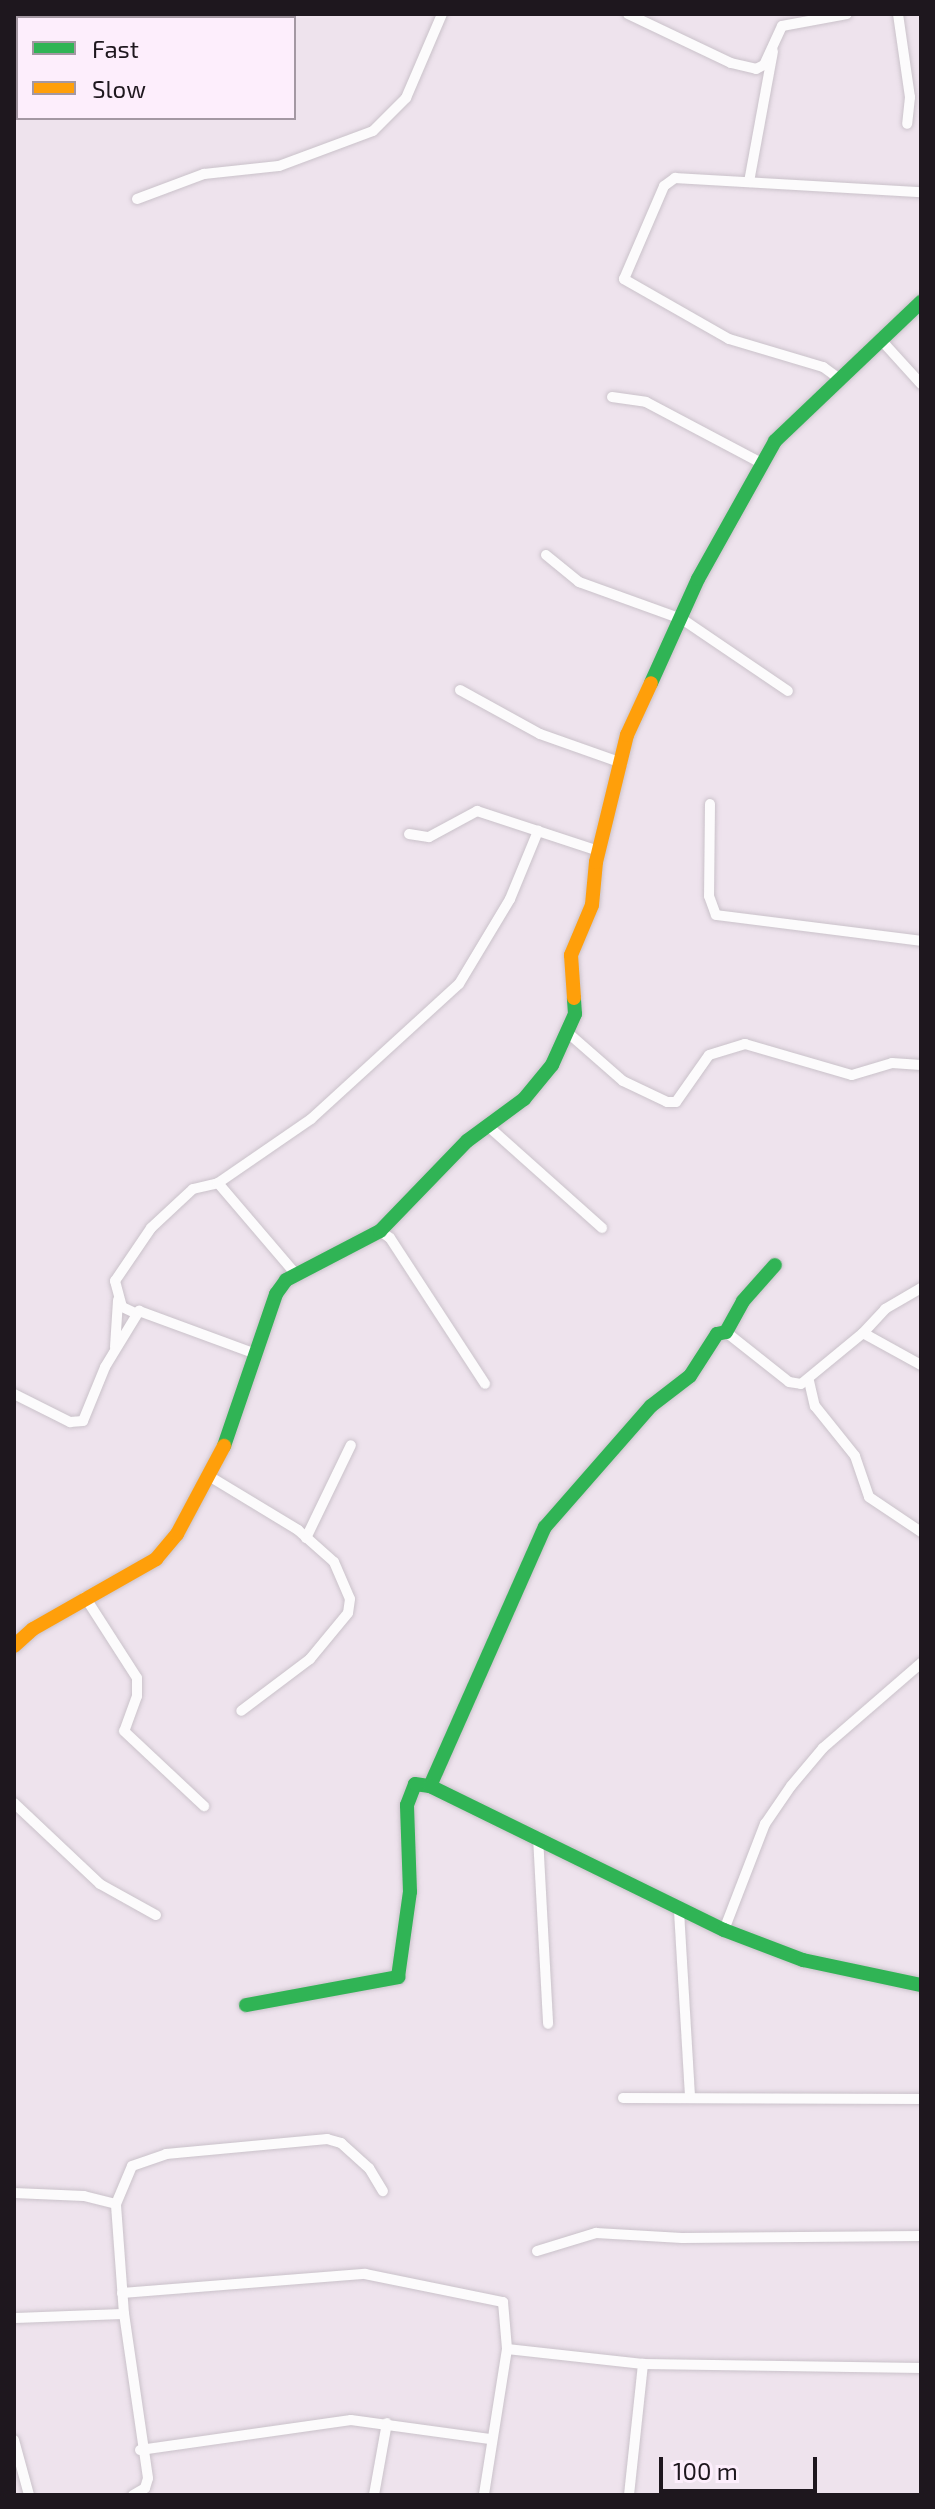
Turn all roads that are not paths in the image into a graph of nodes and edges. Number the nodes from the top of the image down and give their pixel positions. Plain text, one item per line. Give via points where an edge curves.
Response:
1 (442, 14) edge
2 (628, 14) edge
3 (847, 14) edge
4 (898, 14) edge
5 (773, 42) junction
6 (907, 124) dead end
7 (749, 182) junction
8 (921, 192) edge
9 (137, 199) dead end
10 (921, 302) edge
11 (882, 341) junction
12 (841, 380) junction
13 (921, 384) edge
14 (612, 397) dead end
15 (763, 464) junction
16 (546, 555) dead end
17 (682, 619) junction
18 (460, 690) dead end
19 (788, 691) dead end
20 (622, 763) junction
21 (710, 804) dead end
22 (538, 831) junction
23 (409, 834) dead end
24 (599, 851) junction
25 (921, 941) edge
26 (567, 1032) junction
27 (921, 1065) edge
28 (488, 1126) junction
29 (218, 1183) junction
30 (602, 1228) dead end
31 (380, 1231) junction
32 (775, 1265) dead end
33 (295, 1273) junction
34 (921, 1288) edge
35 (118, 1298) junction
36 (135, 1313) junction
37 (726, 1332) junction
38 (863, 1333) junction
39 (113, 1354) junction
40 (256, 1354) junction
41 (921, 1365) edge
42 (809, 1381) junction
43 (485, 1384) dead end
44 (14, 1394) edge
45 (351, 1445) dead end
46 (209, 1476) junction
47 (921, 1532) edge
48 (306, 1538) junction
49 (85, 1597) junction
50 (14, 1646) edge
51 (921, 1663) edge
52 (241, 1711) dead end
53 (430, 1786) junction
54 (14, 1803) edge
55 (204, 1806) dead end
56 (538, 1837) junction
57 (679, 1911) junction
58 (156, 1915) dead end
59 (724, 1930) junction
60 (921, 1985) edge
61 (246, 2005) dead end
62 (548, 2024) dead end
63 (623, 2098) dead end
64 (690, 2098) junction
65 (921, 2099) edge
66 (383, 2191) dead end
67 (14, 2193) edge
68 (116, 2204) junction
69 (921, 2236) edge
70 (537, 2251) dead end
71 (122, 2293) junction
72 (124, 2314) junction
73 (14, 2318) edge
74 (507, 2349) junction
75 (643, 2364) junction
76 (921, 2368) edge
77 (387, 2423) junction
78 (490, 2439) junction
79 (14, 2440) edge
80 (140, 2450) junction
81 (29, 2495) edge
82 (133, 2495) edge
83 (374, 2495) edge
84 (484, 2495) edge
85 (629, 2495) edge

1 - 9 street via 406,98 373,131 279,166 204,174
2 - 5 street via 745,68 764,65
3 - 5 street via 790,22 775,32
4 - 6 street via 910,97
5 - 7 street via 772,73
7 - 8 street
7 - 12 street via 675,178 664,186 624,279 729,339 823,367
10 - 11 street
11 - 12 street
11 - 13 street
12 - 15 street via 785,431
14 - 15 street via 646,402
15 - 17 street via 698,579
16 - 17 street via 579,582
17 - 19 street
17 - 20 street via 630,726
18 - 20 street via 540,734
20 - 24 street
21 - 25 street via 709,896 716,915
22 - 23 street via 477,811 429,837
22 - 24 street
22 - 29 street via 503,912 459,984 311,1119
24 - 26 street via 592,905 571,955 576,1004
26 - 27 street via 623,1081 667,1102 676,1102 709,1055 745,1044 852,1075 892,1063
26 - 28 street via 552,1065 524,1099
28 - 30 street
28 - 31 street
29 - 33 street
29 - 35 street via 193,1189 151,1228 118,1272
31 - 33 street
31 - 43 street via 390,1238
32 - 37 street via 743,1301
33 - 40 street via 276,1294
34 - 38 street via 885,1309
35 - 36 street
35 - 39 street
36 - 39 street
36 - 40 street
37 - 42 street via 789,1382
37 - 53 street via 717,1334 690,1376 651,1406 585,1479 532,1548
38 - 41 street
38 - 42 street
39 - 44 street via 83,1421 70,1422
40 - 46 street
42 - 47 street via 815,1406 855,1456 869,1497
45 - 48 street
46 - 48 street
46 - 49 street via 162,1553
48 - 52 street via 342,1572 348,1613 310,1659
49 - 50 street
49 - 55 street via 137,1678 137,1696 124,1731
51 - 59 street via 823,1748 791,1786 765,1824
53 - 56 street
53 - 61 street via 415,1784 408,1793 410,1892 404,1964 395,1980
54 - 58 street via 100,1884
56 - 57 street
56 - 62 street
57 - 59 street
57 - 64 street
59 - 60 street via 803,1960
63 - 64 street
64 - 65 street
66 - 68 street via 369,2168 341,2143 327,2139 141,2159 127,2174
67 - 68 street via 84,2196
68 - 71 street
69 - 70 street via 682,2238 596,2233
71 - 72 street
71 - 74 street via 365,2274 503,2302
72 - 73 street
72 - 80 street via 137,2387
74 - 75 street
74 - 78 street
75 - 76 street
75 - 85 street
77 - 78 street
77 - 80 street via 302,2424 221,2442
77 - 83 street
78 - 84 street
79 - 81 street
80 - 82 street via 148,2478 142,2492

